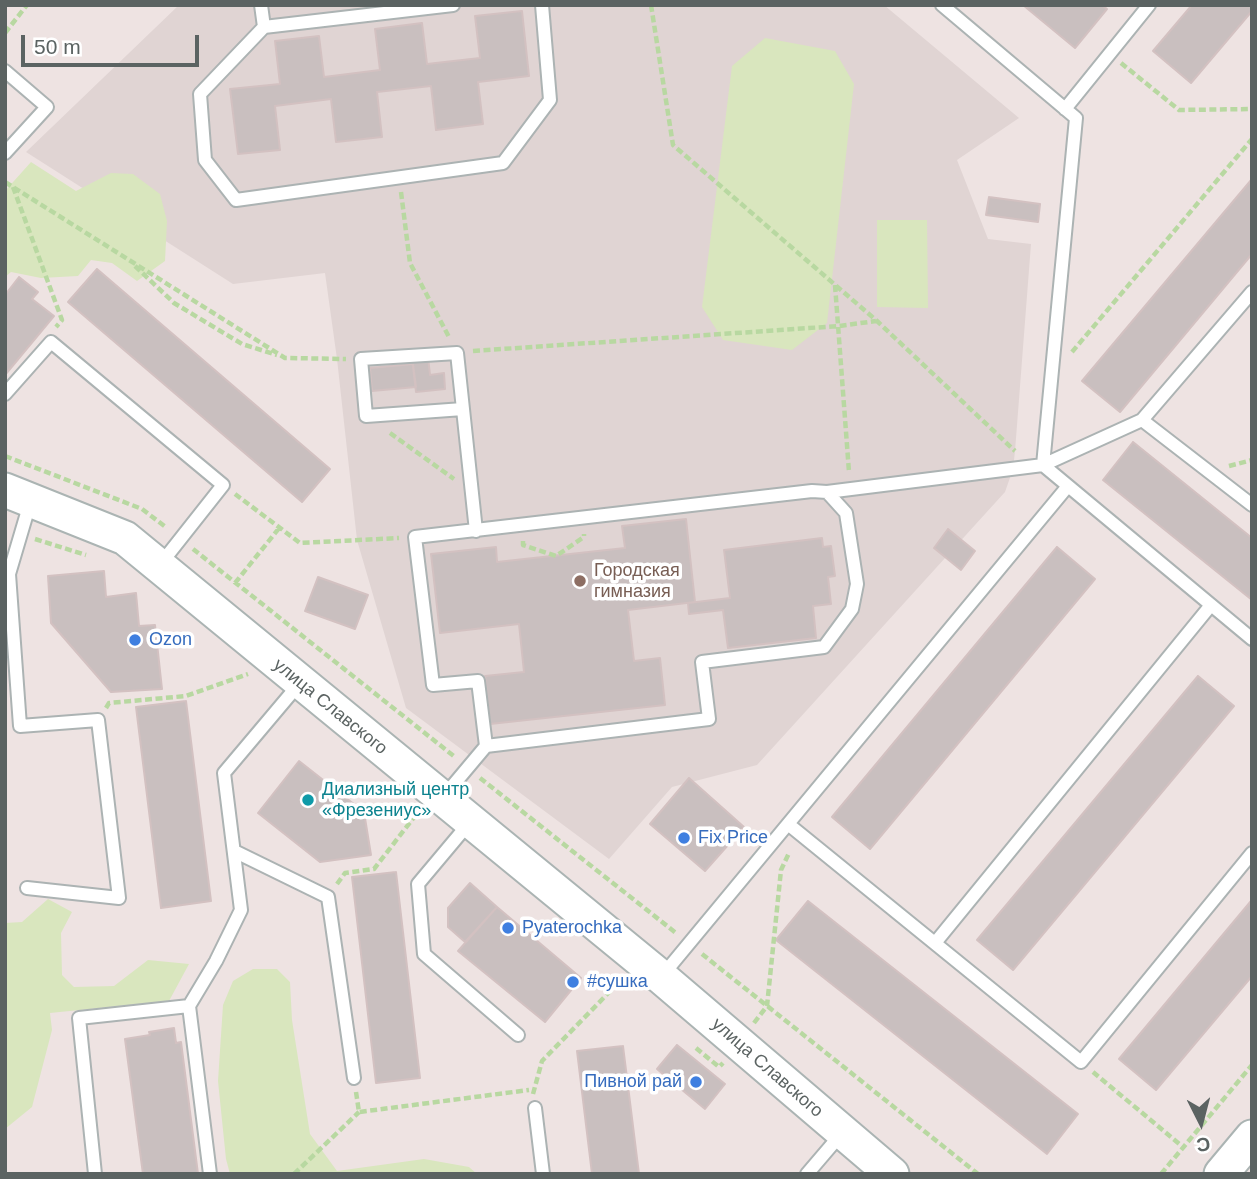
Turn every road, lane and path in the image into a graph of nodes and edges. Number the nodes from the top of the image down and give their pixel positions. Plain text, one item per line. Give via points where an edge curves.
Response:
1 (27, 5) edge
2 (261, 5) edge
3 (453, 5) edge
4 (542, 5) edge
5 (652, 5) edge
6 (942, 5) edge
7 (1148, 6) edge
8 (264, 27) junction
9 (5, 33) edge
10 (1110, 54) junction
11 (5, 71) edge
12 (1065, 109) junction
13 (1252, 109) edge
14 (1252, 139) edge
15 (5, 153) edge
16 (399, 177) junction
17 (5, 182) edge
18 (13, 187) junction
19 (127, 258) junction
20 (834, 284) junction
21 (1252, 292) edge
22 (877, 321) junction
23 (839, 326) junction
24 (51, 333) dead end
25 (457, 352) junction
26 (285, 358) junction
27 (360, 359) junction
28 (1051, 376) junction
29 (5, 394) edge
30 (463, 409) junction
31 (366, 416) junction
32 (1142, 420) junction
33 (1026, 450) dead end
34 (5, 456) edge
35 (1043, 465) junction
36 (223, 485) junction
37 (1068, 486) junction
38 (470, 491) junction
39 (850, 491) junction
40 (827, 492) junction
41 (18, 495) edge
42 (1252, 505) edge
43 (280, 527) junction
44 (476, 530) junction
45 (20, 535) junction
46 (415, 537) junction
47 (584, 537) dead end
48 (180, 539) junction
49 (523, 545) dead end
50 (87, 556) dead end
51 (159, 566) junction
52 (235, 583) junction
53 (1211, 605) junction
54 (1252, 639) edge
55 (249, 674) dead end
56 (300, 682) junction
57 (98, 720) junction
58 (486, 746) junction
59 (468, 768) junction
60 (428, 807) junction
61 (470, 822) junction
62 (788, 824) junction
63 (234, 851) junction
64 (1252, 853) edge
65 (27, 888) dead end
66 (328, 897) junction
67 (689, 943) junction
68 (935, 943) junction
69 (650, 968) junction
70 (189, 1006) junction
71 (518, 1035) dead end
72 (1081, 1062) junction
73 (1252, 1065) edge
74 (354, 1078) joint
75 (533, 1089) junction
76 (535, 1108) joint
77 (359, 1112) junction
78 (842, 1133) junction
79 (1252, 1137) edge
80 (1183, 1147) junction
81 (95, 1174) edge
82 (210, 1174) edge
83 (294, 1174) edge
84 (543, 1174) edge
85 (807, 1174) edge
86 (892, 1174) edge
87 (978, 1174) edge
88 (1161, 1174) edge
89 (1221, 1174) edge

1 - 9 path
2 - 8 lane
3 - 8 lane
4 - 16 lane via 550,100 503,163
5 - 20 path via 673,145
6 - 12 lane
7 - 10 lane
8 - 16 lane via 200,94 205,160 236,200
10 - 12 lane
10 - 13 path via 1179,110
11 - 15 lane via 47,107
12 - 28 lane via 1076,118
14 - 28 path
16 - 25 path via 410,263
17 - 18 path
18 - 19 path
18 - 24 path via 62,320
19 - 26 path
19 - 26 path via 174,303 242,344
20 - 22 path
20 - 23 path
21 - 32 lane
22 - 23 path
22 - 33 path via 1015,452
23 - 25 path
23 - 39 path
25 - 27 lane
25 - 30 lane
26 - 27 path
27 - 31 lane
28 - 35 lane
29 - 36 lane via 51,342
30 - 31 lane
30 - 38 lane
31 - 38 path
32 - 35 lane
32 - 42 lane
34 - 48 path via 142,509
35 - 37 lane
35 - 39 lane
36 - 43 path
36 - 48 lane
37 - 53 lane
37 - 62 lane
38 - 44 lane
39 - 40 lane
40 - 44 lane
40 - 58 lane via 846,513 857,584 852,609 824,647 702,662 709,719
41 - 45 lane
41 - 51 street, улица Славского via 125,538
43 - 46 path via 300,543
43 - 52 path
44 - 46 lane
45 - 50 path
45 - 57 lane via 9,574 20,726
46 - 58 lane via 433,685 478,681
47 - 49 path via 556,556
48 - 51 lane
48 - 52 path
51 - 56 street, улица Славского
52 - 59 path
53 - 54 lane
53 - 68 lane
55 - 57 path via 186,696 109,703
56 - 60 street, улица Славского
56 - 63 lane via 225,773
57 - 65 lane via 119,898
58 - 59 lane
59 - 60 lane
59 - 67 path
60 - 61 street, улица Славского
60 - 66 path via 374,869 345,873
61 - 69 street, улица Славского
61 - 71 lane via 418,884 424,954
62 - 67 lane
62 - 68 lane
63 - 66 lane
63 - 70 lane via 241,910
64 - 72 lane
66 - 74 lane
67 - 69 lane
67 - 87 path
68 - 72 lane
69 - 75 path via 620,981 542,1060
69 - 78 street, улица Славского
70 - 81 lane via 79,1018
70 - 82 lane
72 - 80 path
73 - 80 path
74 - 77 path
75 - 76 path
75 - 77 path
76 - 84 lane
77 - 83 path
78 - 85 lane
78 - 86 street, улица Славского
79 - 89 street
80 - 88 path

